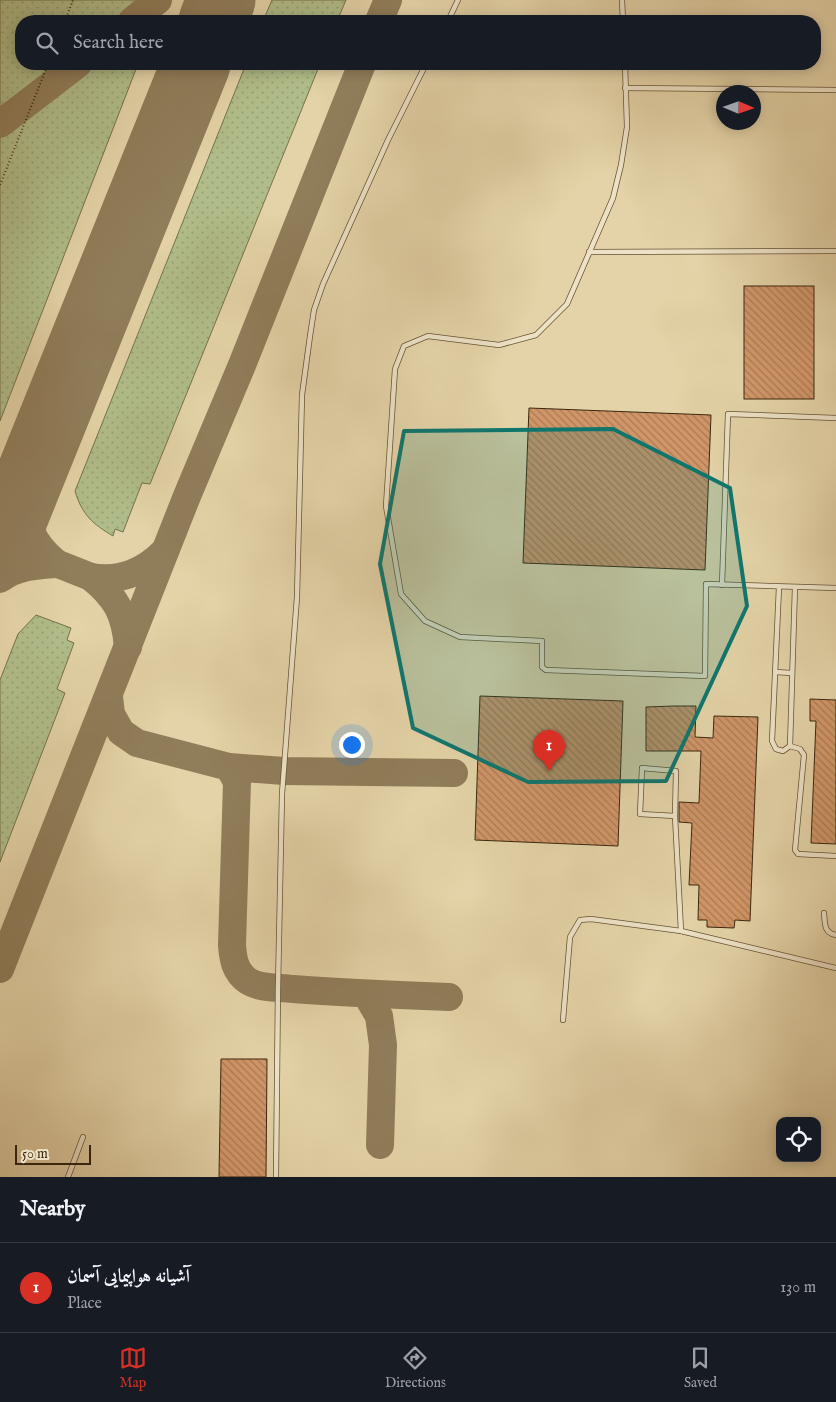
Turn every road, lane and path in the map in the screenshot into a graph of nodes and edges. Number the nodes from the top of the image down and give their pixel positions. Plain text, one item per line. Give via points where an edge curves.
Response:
1 (73, 0) edge
2 (458, 0) edge
3 (622, 0) edge
4 (67, 15) edge
5 (451, 15) edge
6 (623, 15) edge
7 (46, 70) edge
8 (423, 70) edge
9 (624, 70) edge
10 (625, 88) junction
11 (836, 90) edge
12 (0, 185) edge
13 (836, 251) edge
14 (589, 252) junction
15 (836, 418) edge
16 (722, 585) junction
17 (779, 587) junction
18 (795, 587) junction
19 (836, 588) edge
20 (775, 672) junction
21 (792, 673) junction
22 (790, 746) junction
23 (675, 816) junction
24 (836, 856) edge
25 (824, 914) dead end
26 (681, 931) junction
27 (836, 935) edge
28 (836, 968) edge
29 (563, 1020) dead end
30 (83, 1137) dead end
31 (68, 1177) edge
32 (276, 1177) edge

1 - 4 path
2 - 5 lane
3 - 6 lane
7 - 12 path
8 - 32 lane via 323,284 314,310 302,395 297,597 282,794
9 - 10 lane
10 - 11 lane
10 - 14 lane via 627,127 621,165 613,198
13 - 14 lane
14 - 16 lane via 566,304 536,336 499,345 428,336 404,346 396,369 386,506 401,594 425,621 460,637 542,641 542,667 546,670 705,676 706,584
15 - 16 lane via 728,414
16 - 17 lane
17 - 18 lane
17 - 20 lane
18 - 19 lane
18 - 21 lane
20 - 21 lane
20 - 22 lane via 772,741 776,749 783,751
21 - 22 lane
22 - 24 lane via 800,749 804,755 795,850 798,854
23 - 23 lane via 640,814 642,768 676,771
23 - 26 lane
25 - 27 lane via 826,930
26 - 28 lane
26 - 29 lane via 580,920 570,937
30 - 31 lane

